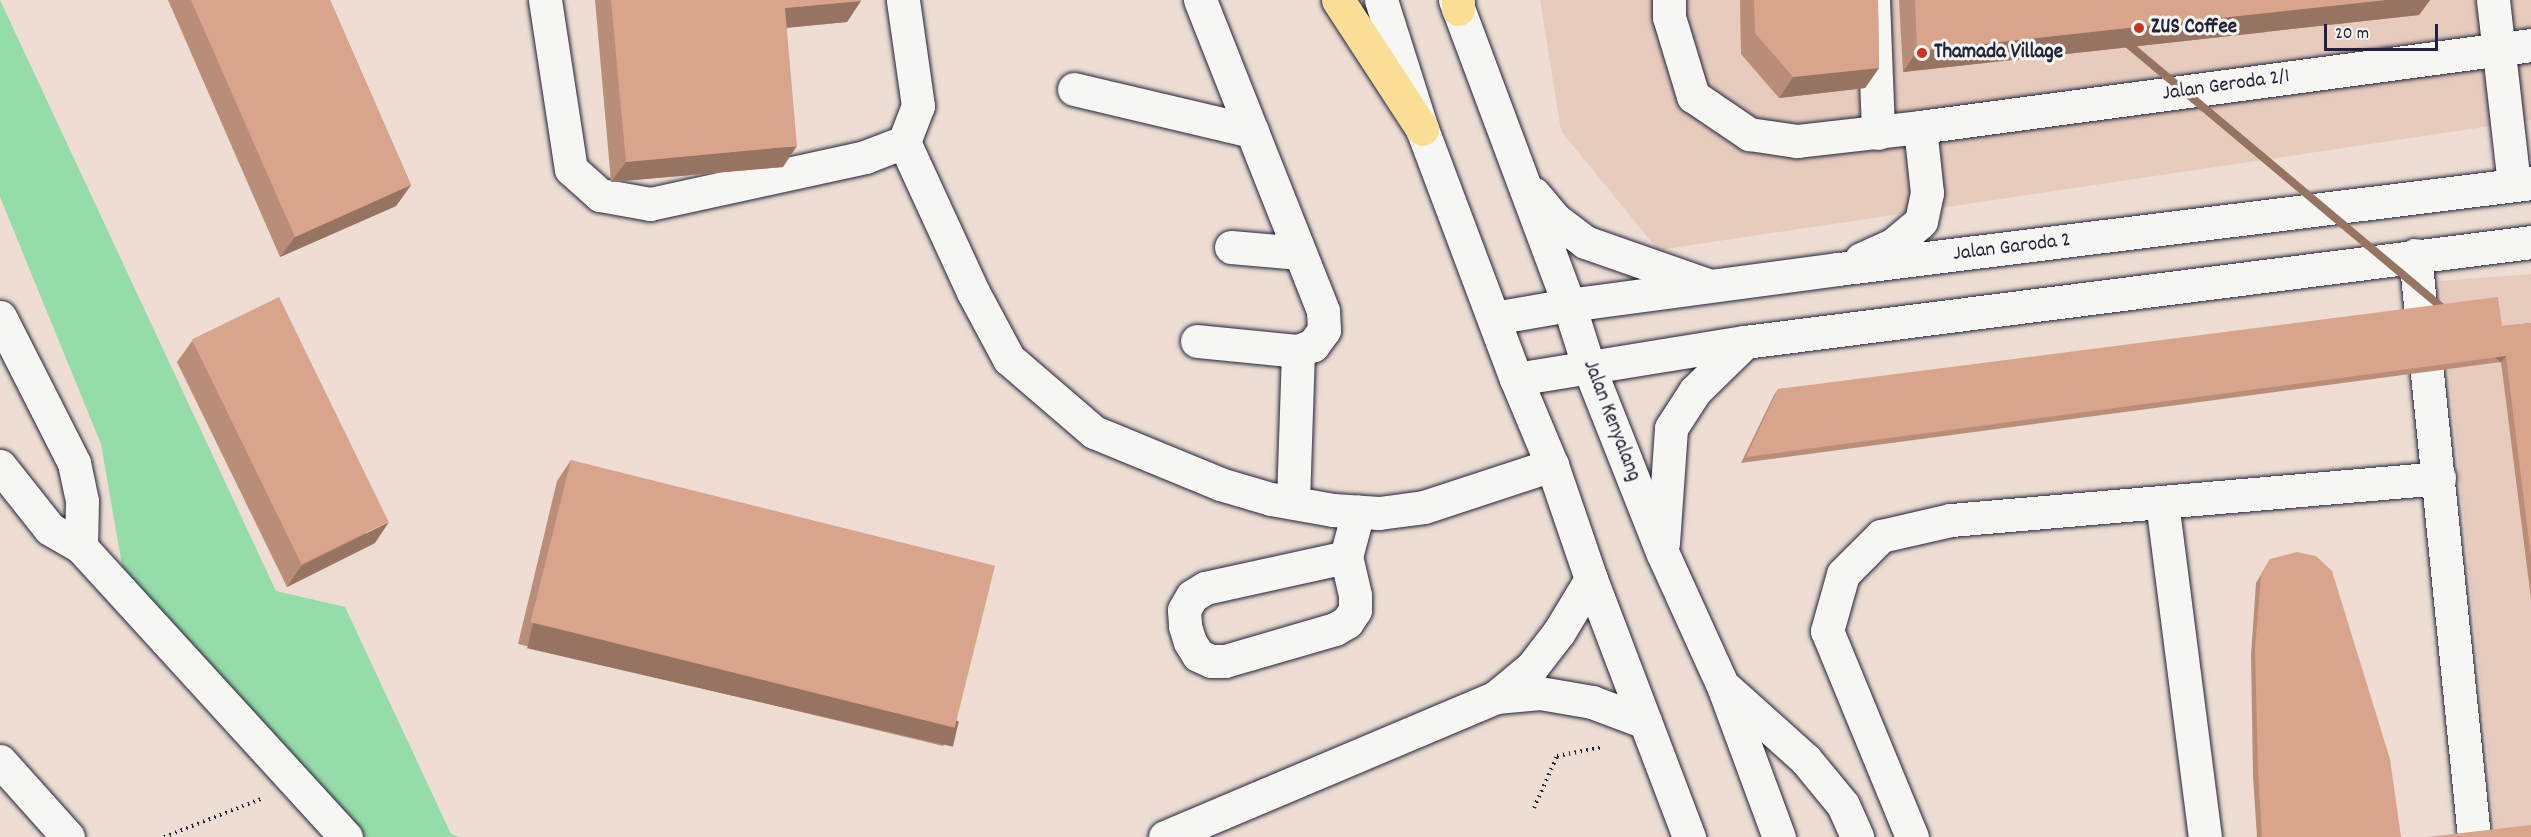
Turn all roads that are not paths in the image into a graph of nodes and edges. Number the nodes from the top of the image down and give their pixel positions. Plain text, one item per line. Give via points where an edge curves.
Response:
1 (545, 0) edge
2 (903, 0) edge
3 (1200, 0) edge
4 (1338, 0) edge
5 (1381, 0) edge
6 (1669, 0) edge
7 (1873, 0) edge
8 (2493, 0) edge
9 (1457, 3) edge
10 (2531, 45) edge
11 (2498, 49) junction
12 (1074, 89) dead end
13 (1920, 127) junction
14 (1422, 129) junction
15 (1252, 131) junction
16 (1878, 132) junction
17 (904, 142) junction
18 (1523, 181) junction
19 (2523, 184) edge
20 (1231, 247) dead end
21 (2522, 247) edge
22 (1300, 253) junction
23 (2415, 255) junction
24 (1838, 269) junction
25 (1711, 286) junction
26 (1569, 305) junction
27 (0, 317) edge
28 (1494, 318) junction
29 (1197, 341) dead end
30 (1745, 342) junction
31 (1298, 351) junction
32 (1588, 365) junction
33 (1516, 379) junction
34 (0, 465) edge
35 (1552, 465) junction
36 (2439, 478) junction
37 (1293, 502) junction
38 (2162, 502) junction
39 (1358, 512) junction
40 (81, 547) junction
41 (1663, 554) junction
42 (1346, 557) junction
43 (1591, 579) junction
44 (1723, 686) junction
45 (1496, 697) junction
46 (1648, 730) junction
47 (0, 761) edge
48 (68, 837) edge
49 (346, 837) edge
50 (1165, 837) edge
51 (1689, 837) edge
52 (1779, 837) edge
53 (1857, 837) edge
54 (1912, 837) edge
55 (2205, 837) edge
56 (2474, 837) edge

1 - 17 street via 571,169 600,195 650,204 865,157
2 - 17 street via 918,106
3 - 15 street
4 - 14 main road
5 - 14 street
6 - 16 street, Jalan Geroda 2/1 via 1669,17 1693,96 1749,134 1797,141
7 - 16 street
8 - 11 street
9 - 18 street, Jalan Kenyalang
10 - 11 street, Jalan Geroda 2/1
11 - 13 street, Jalan Geroda 2/1
11 - 19 street
12 - 15 street
13 - 16 street, Jalan Geroda 2/1
13 - 24 street via 1927,193 1921,221 1894,244
14 - 28 street
15 - 22 street
17 - 37 street via 973,292 1009,359 1094,432 1220,484
18 - 25 street via 1556,220 1585,242
18 - 26 street, Jalan Kenyalang
19 - 24 street, Jalan Garoda 2
20 - 22 street
21 - 23 street
22 - 31 street via 1323,311 1324,330 1313,345
23 - 30 street
23 - 36 street
24 - 25 street, Jalan Garoda 2
25 - 26 street, Jalan Garoda 2
26 - 28 street, Jalan Garoda 2
26 - 32 street, Jalan Kenyalang
27 - 40 street via 74,463 82,501
28 - 33 street
29 - 31 street
30 - 32 street
30 - 41 street via 1695,391 1671,428
31 - 37 street
32 - 33 street
32 - 41 street, Jalan Kenyalang
33 - 35 street
34 - 40 street via 50,529
35 - 39 street via 1424,507
35 - 43 street
36 - 38 street
36 - 56 street
37 - 39 street
38 - 54 street via 1951,520 1881,536 1843,574 1827,631
38 - 55 street
39 - 42 street
40 - 49 street
41 - 44 street, Jalan Kenyalang
42 - 42 street via 1355,610 1347,622 1335,629 1225,661 1211,661 1198,655 1190,642 1184,610 1192,596 1206,588
43 - 45 street via 1532,667
43 - 46 street
44 - 52 street, Jalan Kenyalang
44 - 53 street via 1806,760 1843,805
45 - 46 street via 1540,693 1592,702
45 - 50 street
46 - 51 street
47 - 48 street

